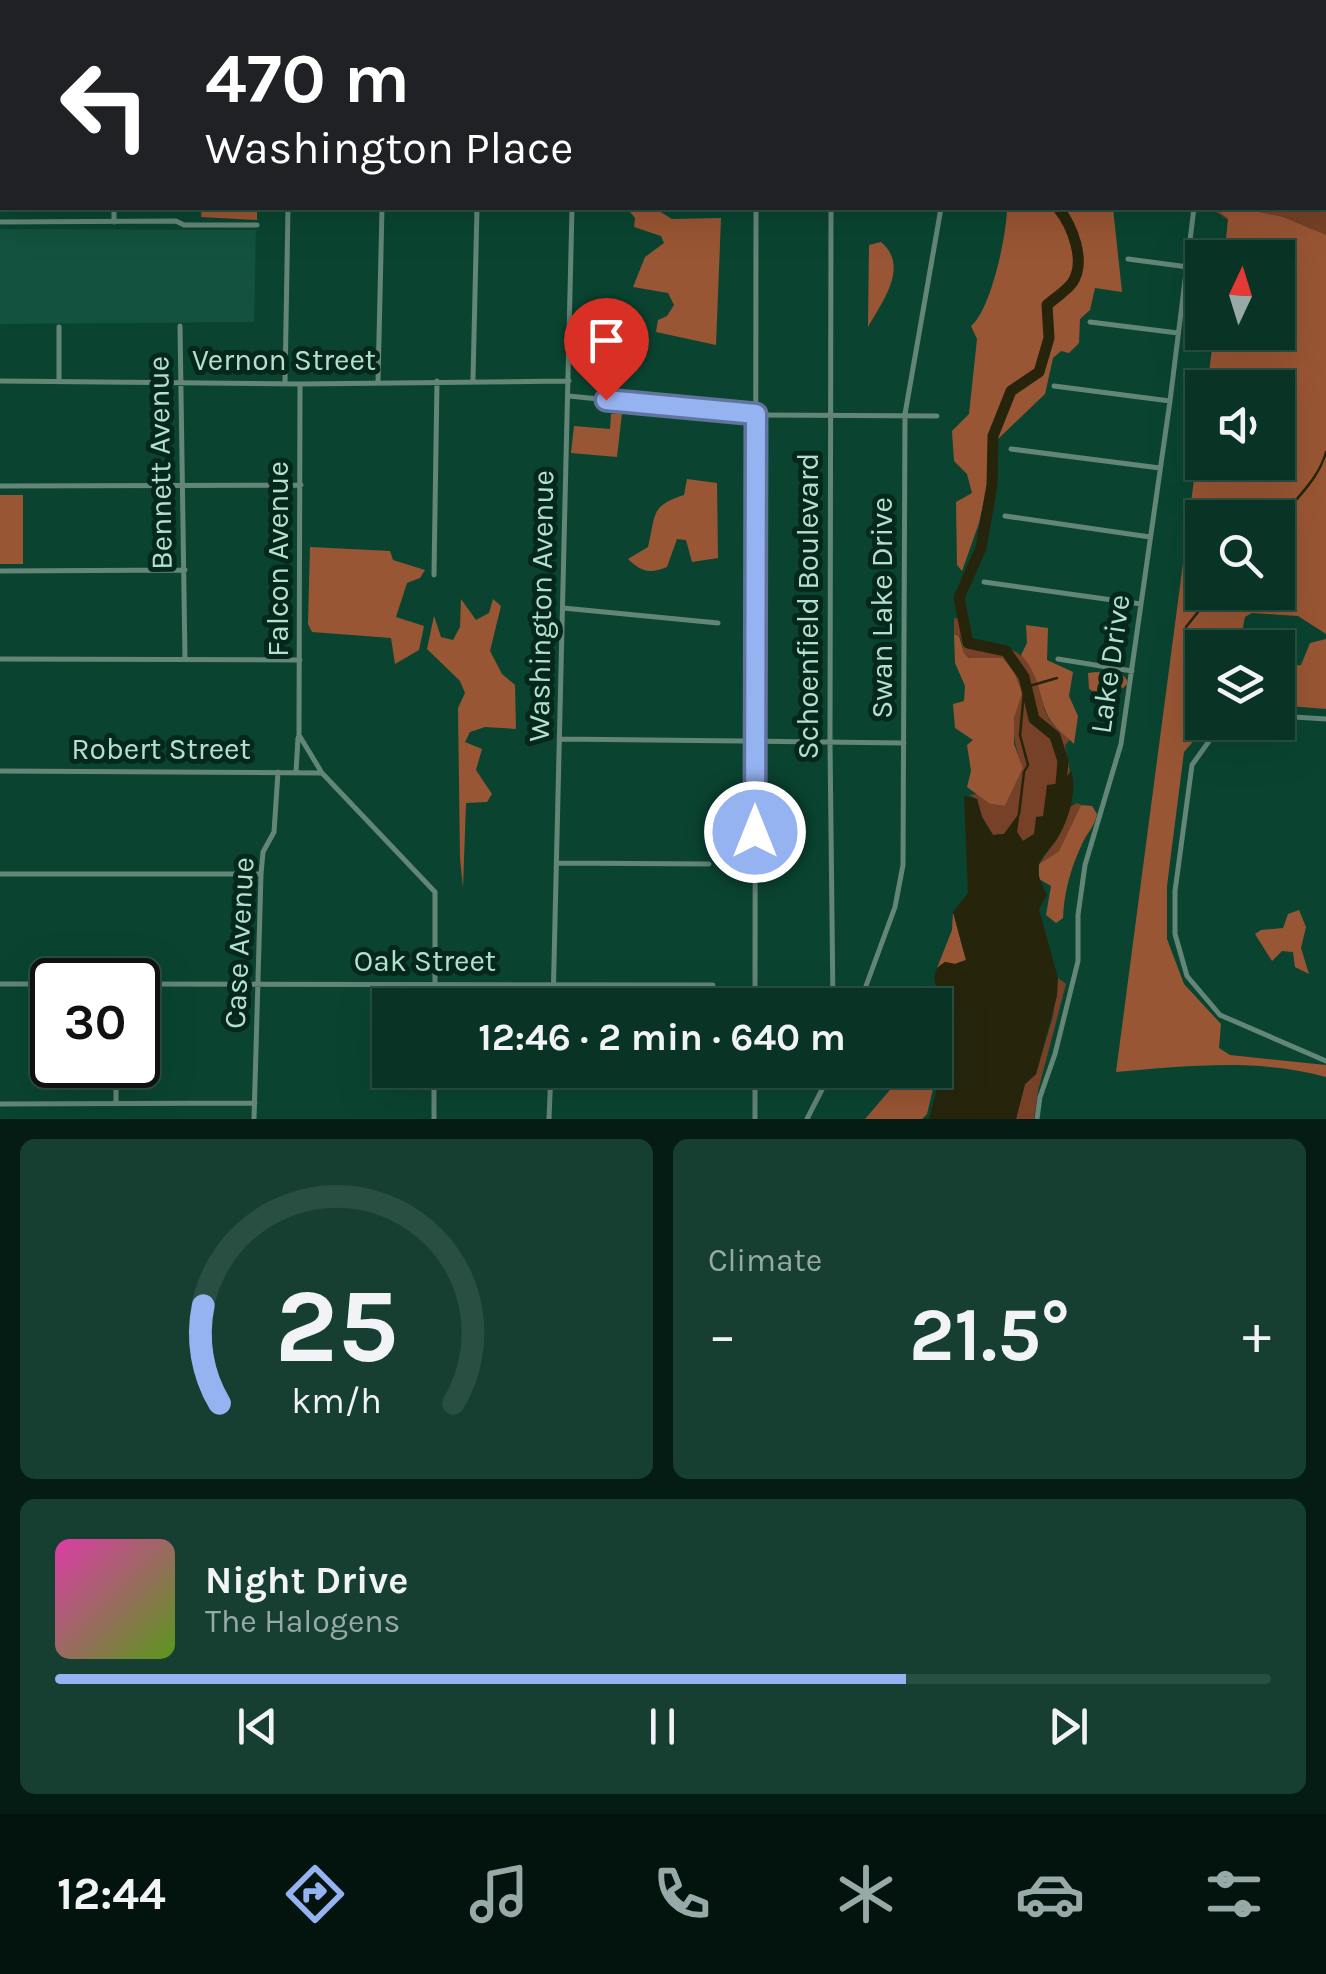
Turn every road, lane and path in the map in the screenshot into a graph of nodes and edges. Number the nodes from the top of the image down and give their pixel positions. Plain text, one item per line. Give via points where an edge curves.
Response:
1 (114, 210) edge
2 (288, 210) edge
3 (382, 210) edge
4 (477, 210) edge
5 (572, 210) edge
6 (756, 210) edge
7 (831, 210) edge
8 (941, 210) edge
9 (1194, 210) edge
10 (0, 222) edge
11 (114, 222) junction
12 (257, 226) dead end
13 (1191, 240) edge
14 (1128, 259) dead end
15 (1185, 267) edge
16 (1185, 287) edge
17 (1090, 322) dead end
18 (180, 326) dead end
19 (59, 327) dead end
20 (1178, 334) junction
21 (473, 380) junction
22 (0, 381) edge
23 (437, 381) junction
24 (569, 381) junction
25 (59, 382) junction
26 (378, 382) junction
27 (182, 383) junction
28 (285, 383) junction
29 (300, 384) junction
30 (1054, 386) dead end
31 (568, 396) junction
32 (1170, 402) junction
33 (756, 414) junction
34 (905, 414) junction
35 (832, 415) junction
36 (937, 416) dead end
37 (1010, 448) dead end
38 (1160, 468) junction
39 (301, 485) junction
40 (0, 486) edge
41 (184, 486) junction
42 (1005, 516) dead end
43 (1150, 537) junction
44 (185, 570) junction
45 (0, 571) edge
46 (434, 574) dead end
47 (984, 582) dead end
48 (1141, 604) junction
49 (564, 608) junction
50 (718, 623) dead end
51 (185, 659) junction
52 (1058, 659) dead end
53 (0, 660) edge
54 (300, 660) junction
55 (1132, 671) junction
56 (1295, 717) edge
57 (1326, 719) edge
58 (298, 735) junction
59 (560, 739) junction
60 (1210, 740) edge
61 (755, 742) junction
62 (830, 742) junction
63 (904, 742) junction
64 (0, 772) edge
65 (278, 772) junction
66 (296, 772) junction
67 (322, 773) junction
68 (556, 863) junction
69 (709, 864) dead end
70 (0, 874) edge
71 (261, 874) junction
72 (0, 984) edge
73 (30, 984) edge
74 (160, 984) edge
75 (258, 984) junction
76 (435, 984) junction
77 (553, 984) junction
78 (714, 985) dead end
79 (435, 988) edge
80 (553, 988) edge
81 (755, 988) edge
82 (834, 988) edge
83 (865, 988) edge
84 (1326, 1061) edge
85 (116, 1088) edge
86 (434, 1088) edge
87 (551, 1088) edge
88 (755, 1088) edge
89 (822, 1088) edge
90 (116, 1103) junction
91 (254, 1103) junction
92 (0, 1104) edge
93 (254, 1119) edge
94 (434, 1119) edge
95 (550, 1119) edge
96 (755, 1119) edge
97 (806, 1119) edge
98 (1037, 1119) edge

1 - 11 street
2 - 28 street
3 - 26 street
4 - 21 street
5 - 24 street, Washington Avenue
6 - 33 street
7 - 35 street, Schoenfield Boulevard
8 - 34 street, Swan Lake Drive
9 - 13 street, Lake Drive
10 - 11 street
11 - 12 street
14 - 15 street
16 - 20 street, Lake Drive
17 - 20 street
18 - 27 street, Bennett Avenue
19 - 25 street
20 - 32 street, Lake Drive
21 - 23 street, Vernon Street
21 - 24 street, Vernon Street
22 - 25 street, Vernon Street
23 - 26 street, Vernon Street
23 - 46 street
24 - 31 street, Washington Avenue
25 - 27 street, Vernon Street
26 - 29 street, Vernon Street
27 - 28 street, Vernon Street
27 - 41 street, Bennett Avenue
28 - 29 street, Vernon Street
29 - 39 street, Falcon Avenue
30 - 32 street
31 - 33 street
31 - 49 street, Washington Avenue
32 - 38 street, Lake Drive
33 - 35 street
33 - 61 street
34 - 35 street
34 - 36 street
34 - 63 street, Swan Lake Drive
35 - 62 street, Schoenfield Boulevard
37 - 38 street
38 - 43 street, Lake Drive
39 - 41 street
39 - 54 street, Falcon Avenue
40 - 41 street
41 - 44 street, Bennett Avenue
42 - 43 street
43 - 48 street, Lake Drive
44 - 45 street
44 - 51 street, Bennett Avenue
47 - 48 street
48 - 55 street, Lake Drive
49 - 50 street
49 - 59 street, Washington Avenue
51 - 53 street
51 - 54 street
52 - 55 street
54 - 58 street, Falcon Avenue
55 - 98 street, Lake Drive via 1115,772 1085,865 1078,961
56 - 57 street
58 - 66 street, Falcon Avenue
58 - 67 street
59 - 61 street
59 - 68 street, Washington Avenue
60 - 84 street via 1192,765 1175,891 1175,934 1187,976 1220,1014
61 - 62 street
61 - 81 street
62 - 63 street
62 - 82 street, Schoenfield Boulevard
63 - 83 street, Swan Lake Drive via 900,883
64 - 65 street, Robert Street
65 - 66 street, Robert Street
65 - 71 street, Case Avenue via 274,832
66 - 67 street, Robert Street
67 - 76 street via 435,892
68 - 69 street
68 - 77 street, Washington Avenue
70 - 71 street
71 - 75 street, Case Avenue
72 - 73 street
74 - 75 street, Oak Street
75 - 76 street, Oak Street
75 - 91 street, Case Avenue
76 - 77 street, Oak Street
76 - 79 street
77 - 78 street, Oak Street
77 - 80 street, Washington Avenue
85 - 90 street
86 - 94 street
87 - 95 street
88 - 96 street
89 - 97 street
90 - 91 street
90 - 92 street
91 - 93 street, Case Avenue

